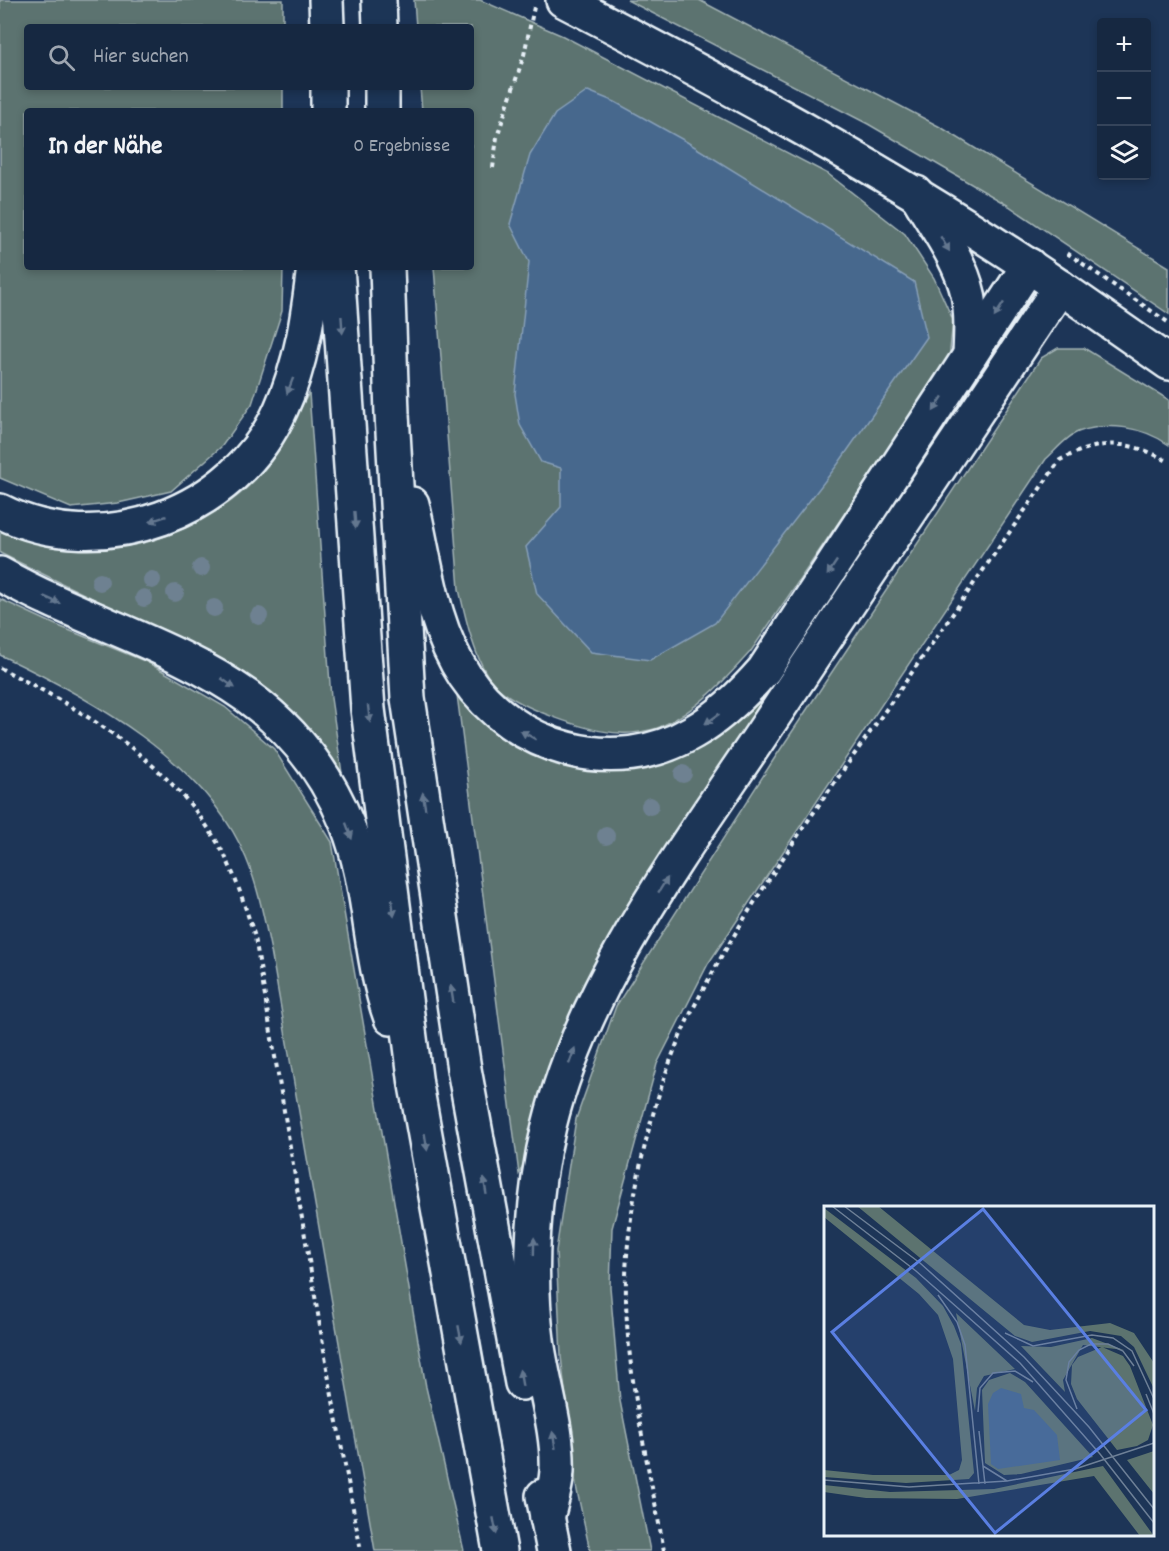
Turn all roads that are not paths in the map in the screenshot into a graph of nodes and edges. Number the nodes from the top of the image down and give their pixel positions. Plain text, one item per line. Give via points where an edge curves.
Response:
1 (326, 0) edge
2 (379, 0) edge
3 (563, 0) edge
4 (327, 24) edge
5 (380, 24) edge
6 (328, 90) edge
7 (382, 90) edge
8 (328, 108) edge
9 (382, 108) edge
10 (916, 193) junction
11 (1029, 266) junction
12 (314, 270) edge
13 (338, 270) edge
14 (387, 270) edge
15 (1060, 287) junction
16 (970, 355) junction
17 (1169, 363) edge
18 (392, 414) junction
19 (0, 511) edge
20 (0, 574) edge
21 (416, 1085) junction
22 (547, 1518) junction
23 (500, 1551) edge
24 (554, 1551) edge

1 - 4 main road
2 - 5 main road
3 - 10 main road via 696,69
6 - 8 main road
7 - 9 main road
10 - 11 main road
10 -> 16 main road via 968,292 972,320
11 - 15 main road
11 -> 16 main road
12 -> 19 main road via 308,323 281,410 261,444 209,494 176,513 111,531 45,527
13 -> 21 main road via 368,709
14 - 18 main road
15 - 17 main road
22 -> 15 main road via 556,1485 557,1458 536,1337 536,1210 549,1126 580,1034 623,947
16 -> 18 main road via 764,670 742,694 691,734 634,753 570,751 539,741 511,725 485,702 464,675 442,632 432,599
22 -> 18 main road via 464,1069 408,698
20 -> 21 main road via 212,672 254,701 307,754 328,785 359,858 382,990
21 -> 23 main road
22 - 24 main road

